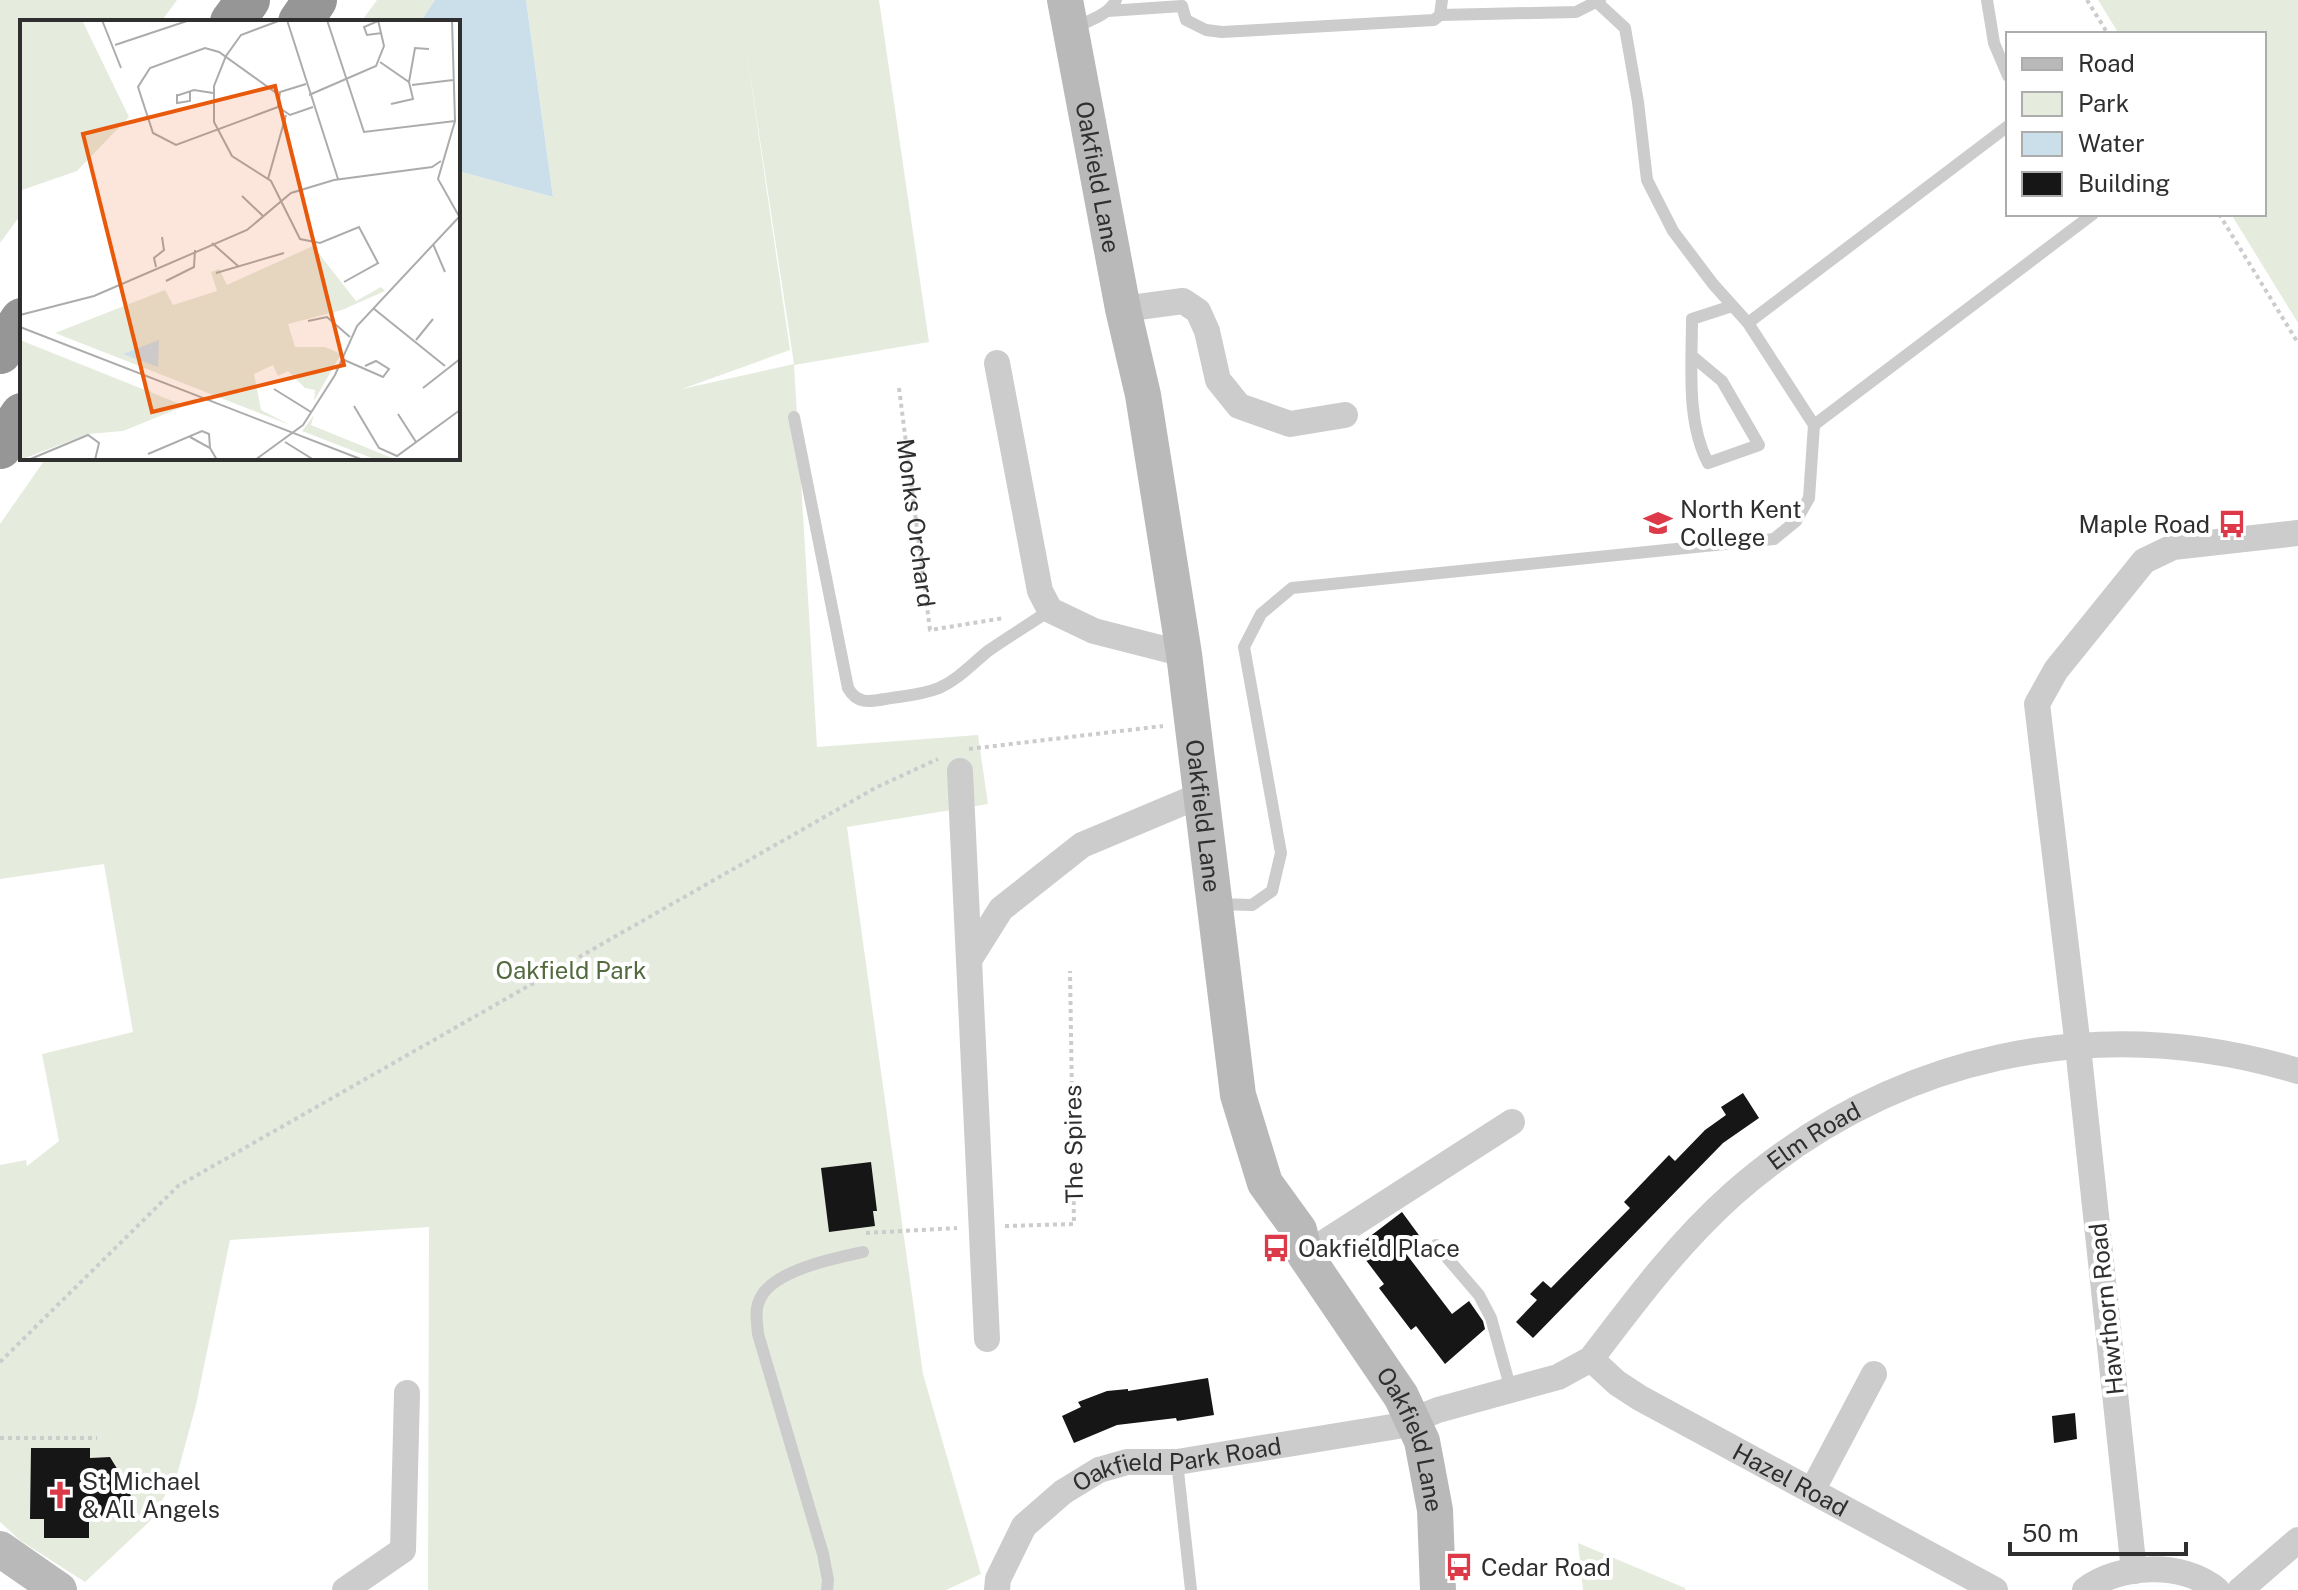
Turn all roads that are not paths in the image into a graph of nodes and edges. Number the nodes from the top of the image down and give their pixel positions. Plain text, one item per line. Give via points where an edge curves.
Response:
1 (248, 0) edge
2 (315, 0) edge
3 (1442, 0) edge
4 (1987, 0) edge
5 (1599, 1) edge
6 (1182, 3) edge
7 (1112, 5) edge
8 (1068, 15) edge
9 (1440, 15) junction
10 (233, 20) edge
11 (301, 20) edge
12 (2006, 71) edge
13 (2006, 128) edge
14 (2090, 216) edge
15 (1732, 306) junction
16 (1123, 309) junction
17 (20, 323) edge
18 (1748, 323) junction
19 (0, 352) edge
20 (1692, 356) junction
21 (997, 363) dead end
22 (1345, 415) dead end
23 (794, 417) dead end
24 (20, 418) edge
25 (1814, 425) junction
26 (0, 447) edge
27 (2298, 533) edge
28 (1050, 610) junction
29 (1184, 654) junction
30 (952, 759) road end
31 (1201, 795) junction
32 (1214, 904) junction
33 (969, 960) junction
34 (2078, 1047) junction
35 (2298, 1071) edge
36 (1512, 1122) dead end
37 (1436, 1245) dead end
38 (863, 1252) dead end
39 (1305, 1255) junction
40 (987, 1339) dead end
41 (1591, 1359) junction
42 (1874, 1374) dead end
43 (1511, 1390) junction
44 (407, 1393) dead end
45 (1413, 1419) junction
46 (1177, 1462) junction
47 (1812, 1491) junction
48 (2298, 1540) edge
49 (0, 1549) edge
50 (2134, 1571) junction
51 (48, 1587) edge
52 (345, 1590) edge
53 (827, 1590) edge
54 (997, 1590) edge
55 (1191, 1590) edge
56 (1438, 1590) edge
57 (1995, 1590) edge
58 (2085, 1590) edge
59 (2217, 1590) edge
60 (2240, 1590) edge

1 - 10 highway
2 - 11 highway
3 - 9 lane
4 - 12 lane via 1994,43
5 - 9 lane via 1576,12
5 - 15 lane via 1625,28 1647,180 1673,231
6 - 7 lane
6 - 9 lane via 1186,20 1222,32 1434,20
7 - 8 lane
8 - 16 street, Oakfield Lane
13 - 18 lane
14 - 25 lane
15 - 18 lane
15 - 20 lane via 1692,319
16 - 22 street via 1183,301 1198,311 1218,380 1239,406 1290,424
16 - 29 street, Oakfield Lane via 1143,395
17 - 19 highway
18 - 25 lane
20 - 20 lane via 1700,447 1708,463 1759,445 1722,381
21 - 28 street via 1040,591
23 - 28 lane via 852,696 874,701 943,687
24 - 26 highway
25 - 32 lane via 1809,498 1796,521 1774,539 1292,588 1261,614 1244,647 1281,853 1272,891 1252,905
27 - 34 street via 2173,547 2144,561 2056,670 2037,704
28 - 29 street via 1094,631
29 - 31 street, Oakfield Lane
30 - 33 street
31 - 32 street, Oakfield Lane
31 - 33 street via 1082,845 1001,909
32 - 39 street, Oakfield Lane via 1238,1095 1265,1183 1299,1230
33 - 40 street
34 - 35 street, Elm Road via 2179,1047
34 - 41 street, Elm Road via 2005,1055 1940,1073 1855,1109 1807,1138 1695,1231
34 - 50 street, Hawthorn Road
36 - 39 street
37 - 43 lane via 1479,1295 1491,1318
38 - 53 lane via 819,1262 772,1284 761,1295 756,1313 823,1554
39 - 45 street, Oakfield Lane
41 - 43 street, Elm Road via 1565,1374
41 - 47 street, Hazel Road via 1633,1394
42 - 47 street
43 - 45 street, Elm Road
44 - 52 street via 403,1550
45 - 46 street, Oakfield Park Road via 1391,1428
45 - 56 street, Oakfield Lane via 1432,1486
46 - 54 street, Oakfield Park Road via 1127,1462 1081,1479 1024,1526
46 - 55 lane
47 - 57 street, Hazel Road
48 - 60 street
49 - 51 street
50 - 58 street
50 - 59 street via 2191,1576

